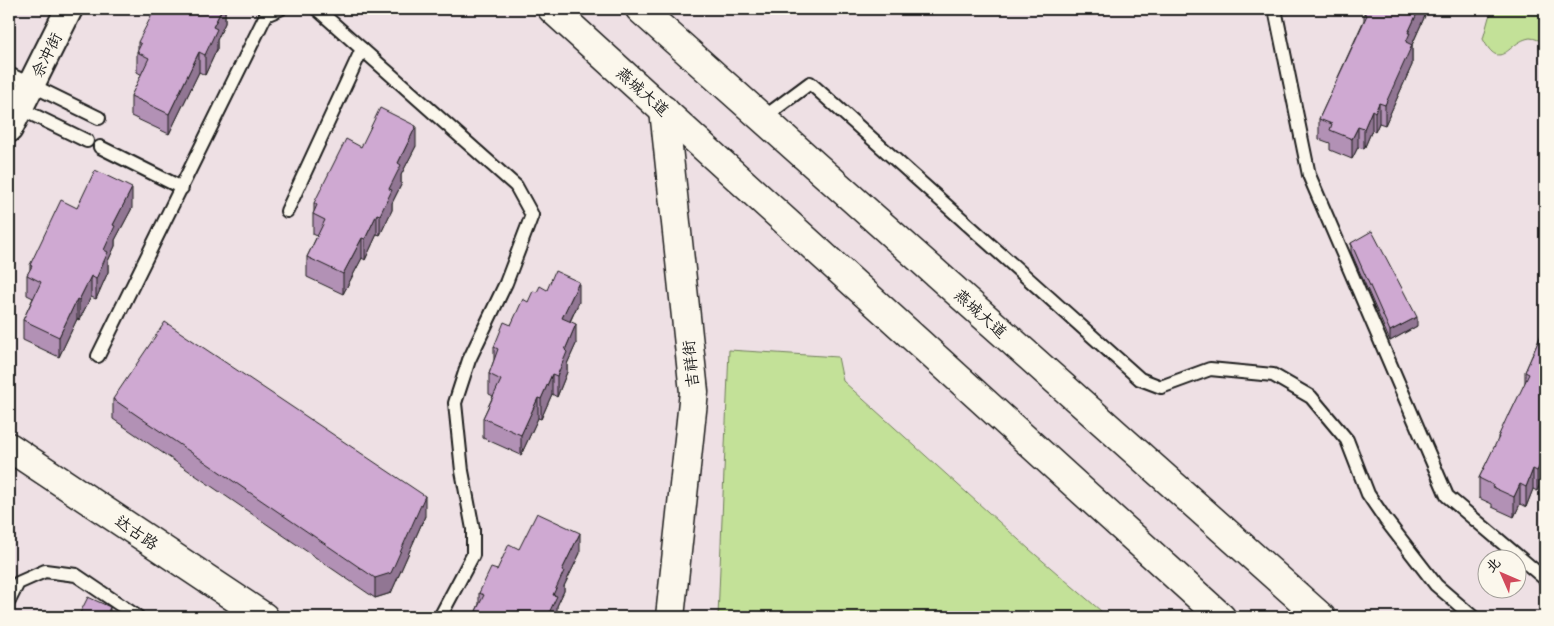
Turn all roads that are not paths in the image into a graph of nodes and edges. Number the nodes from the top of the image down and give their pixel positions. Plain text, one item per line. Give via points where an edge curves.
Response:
1 (69, 9) edge
2 (280, 9) edge
3 (317, 9) edge
4 (552, 9) edge
5 (640, 9) edge
6 (1275, 9) edge
7 (362, 49) junction
8 (20, 79) edge
9 (664, 110) junction
10 (14, 118) edge
11 (99, 118) dead end
12 (763, 118) junction
13 (87, 141) dead end
14 (100, 147) dead end
15 (182, 188) junction
16 (287, 211) dead end
17 (98, 356) dead end
18 (9, 447) edge
19 (1545, 579) edge
20 (9, 601) edge
21 (138, 617) edge
22 (264, 617) edge
23 (440, 617) edge
24 (670, 617) edge
25 (1220, 617) edge
26 (1321, 617) edge
27 (1473, 617) edge

1 - 8 street, 佘冲街
2 - 15 lane via 266,15
3 - 7 lane
4 - 9 main road, 燕城大道
5 - 12 main road, 燕城大道
6 - 19 lane via 1309,175 1447,496
7 - 16 lane
7 - 23 lane via 516,186 532,215 455,403 462,471 473,529 473,555
8 - 10 street, 佘冲街
8 - 11 lane
9 - 24 main road, 吉祥街 via 694,392
9 - 25 main road, 燕城大道
10 - 13 lane
12 - 26 main road, 燕城大道
12 - 27 lane via 810,83 1140,379 1161,387 1210,369 1273,375 1311,397 1347,440 1368,494 1385,520 1436,584
14 - 15 lane
15 - 17 lane
18 - 22 main road, 达古路
20 - 21 lane via 18,583 45,571 76,575

